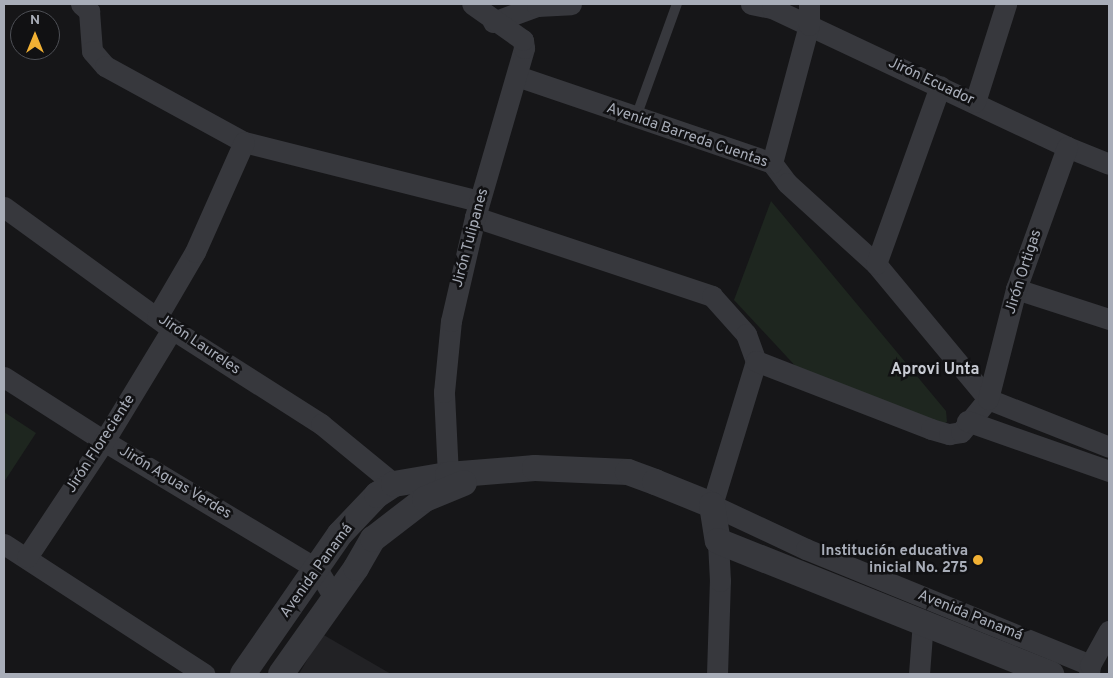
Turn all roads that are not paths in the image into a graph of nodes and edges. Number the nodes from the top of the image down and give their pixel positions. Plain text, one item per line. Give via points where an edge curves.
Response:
1 (82, 4) edge
2 (472, 4) edge
3 (571, 4) edge
4 (677, 4) edge
5 (751, 4) edge
6 (809, 4) edge
7 (1006, 4) edge
8 (537, 5) edge
9 (493, 22) junction
10 (809, 25) junction
11 (517, 76) junction
12 (940, 86) junction
13 (975, 102) junction
14 (636, 118) junction
15 (244, 142) junction
16 (1067, 148) junction
17 (772, 163) junction
18 (1109, 164) edge
19 (4, 208) edge
20 (477, 209) junction
21 (876, 264) junction
22 (1016, 289) junction
23 (1109, 320) edge
24 (164, 323) junction
25 (756, 361) junction
26 (4, 377) edge
27 (988, 399) junction
28 (967, 421) junction
29 (104, 441) junction
30 (1109, 447) edge
31 (492, 470) junction
32 (1109, 471) edge
33 (448, 475) junction
34 (394, 484) junction
35 (712, 506) junction
36 (718, 540) junction
37 (4, 544) edge
38 (27, 557) junction
39 (317, 569) junction
40 (335, 599) junction
41 (923, 621) junction
42 (1109, 631) edge
43 (1089, 669) edge
44 (204, 674) edge
45 (243, 674) edge
46 (281, 674) edge
47 (717, 674) edge
48 (919, 674) edge
49 (1051, 674) edge

1 - 15 street via 89,11 92,51 105,66
2 - 9 street
3 - 8 street
4 - 14 lane
5 - 10 street, Jirón Ecuador via 772,8
6 - 10 street
7 - 13 street
8 - 9 street
9 - 11 street, Jirón Tulipanes via 523,40
10 - 12 street, Jirón Ecuador
10 - 17 street
11 - 14 street, Avenida Barreda Cuentas
11 - 20 street, Jirón Tulipanes
12 - 13 street, Jirón Ecuador
12 - 21 street
13 - 16 street, Jirón Ecuador
14 - 17 street, Avenida Barreda Cuentas
15 - 20 street
15 - 24 street, Jirón Floreciente
16 - 18 street, Jirón Ecuador
16 - 22 street, Jirón Ortigas
17 - 21 street, Avenida Barreda Cuentas via 787,184
19 - 24 street, Jirón Laureles
20 - 25 street via 712,296 746,334
20 - 33 street, Jirón Tulipanes via 451,321 444,392
21 - 27 street, Avenida Barreda Cuentas
22 - 23 street
22 - 27 street, Jirón Ortigas
24 - 29 street, Jirón Floreciente
24 - 34 street, Jirón Laureles via 321,424
25 - 28 street via 949,434 960,432
25 - 35 street
26 - 29 street, Jirón Aguas Verdes
27 - 28 street
27 - 30 street, Avenida Barreda Cuentas
28 - 32 street
29 - 38 street, Jirón Floreciente
29 - 39 street, Jirón Aguas Verdes
31 - 33 street, Avenida Panamá
31 - 35 street, Avenida Panamá via 535,468 628,472
31 - 40 street, Avenida Panamá via 425,499 390,522 373,539
33 - 34 street, Avenida Panamá
34 - 39 street, Avenida Panamá via 377,495 340,534
35 - 36 street
35 - 43 street, Avenida Panamá
36 - 41 street, Avenida Panamá
36 - 47 street
37 - 38 street
38 - 44 street
39 - 40 street, Jirón Aguas Verdes
39 - 45 street, Avenida Panamá
40 - 46 street, Avenida Panamá
41 - 48 street
41 - 49 street, Avenida Panamá
42 - 43 street

